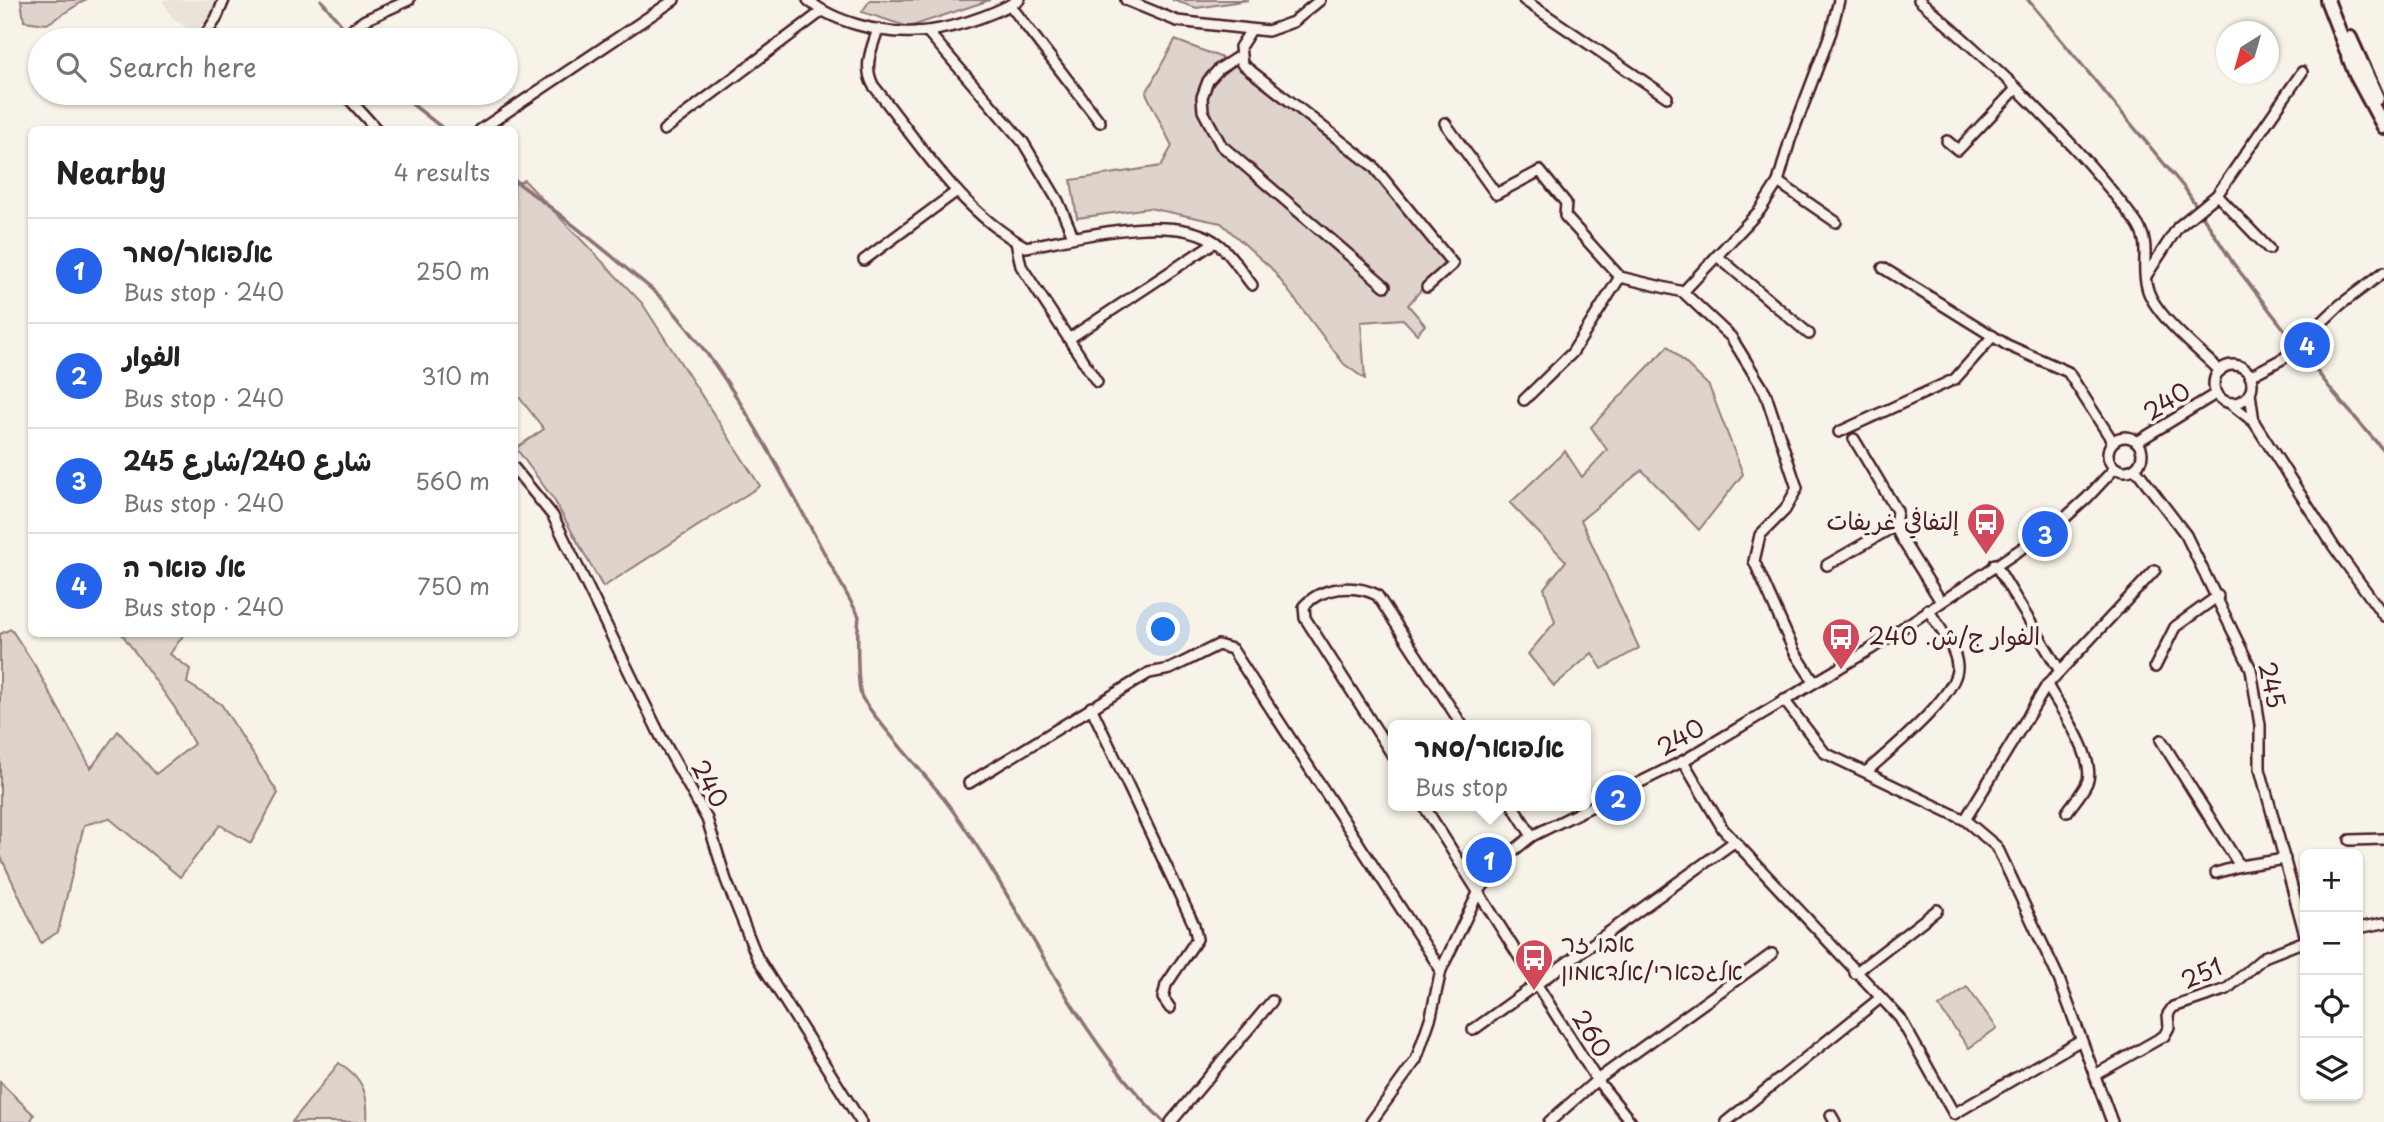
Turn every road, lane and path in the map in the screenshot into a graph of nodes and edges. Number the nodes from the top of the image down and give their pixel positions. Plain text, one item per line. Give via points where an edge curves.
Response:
1 (224, 0) edge
2 (409, 0) edge
3 (674, 0) edge
4 (808, 0) edge
5 (1126, 0) edge
6 (1320, 0) edge
7 (1524, 0) edge
8 (1839, 0) edge
9 (1919, 0) edge
10 (2327, 0) edge
11 (2336, 0) edge
12 (1014, 2) edge
13 (821, 12) junction
14 (210, 28) edge
15 (354, 28) edge
16 (878, 29) junction
17 (1251, 30) junction
18 (928, 31) junction
19 (1239, 55) junction
20 (2302, 72) dead end
21 (2015, 90) junction
22 (1667, 97) dead end
23 (355, 105) edge
24 (517, 105) edge
25 (518, 105) edge
26 (2384, 111) edge
27 (1100, 122) dead end
28 (1445, 123) dead end
29 (373, 126) edge
30 (486, 126) edge
31 (2384, 127) edge
32 (664, 130) dead end
33 (1947, 141) dead end
34 (1777, 182) junction
35 (957, 191) junction
36 (2217, 195) junction
37 (1836, 222) dead end
38 (1073, 236) junction
39 (1016, 242) junction
40 (1215, 242) junction
41 (2269, 249) dead end
42 (1717, 256) junction
43 (864, 260) dead end
44 (1883, 268) dead end
45 (2384, 272) edge
46 (1620, 277) junction
47 (2145, 278) junction
48 (1252, 285) dead end
49 (1385, 286) dead end
50 (1427, 287) dead end
51 (1683, 292) junction
52 (1809, 334) dead end
53 (1993, 336) junction
54 (1070, 338) junction
55 (2220, 371) junction
56 (2250, 376) junction
57 (1097, 382) dead end
58 (2217, 393) junction
59 (2250, 393) junction
60 (1524, 400) dead end
61 (2231, 403) junction
62 (2254, 422) junction
63 (1839, 432) dead end
64 (1854, 439) dead end
65 (2113, 442) junction
66 (2137, 442) junction
67 (2115, 468) junction
68 (2135, 468) junction
69 (518, 473) edge
70 (1895, 526) junction
71 (1995, 564) junction
72 (1827, 565) dead end
73 (2155, 570) dead end
74 (2218, 596) junction
75 (1940, 600) junction
76 (1928, 608) junction
77 (2384, 615) edge
78 (2155, 667) dead end
79 (2060, 671) junction
80 (1814, 681) junction
81 (2047, 685) junction
82 (1783, 700) junction
83 (1091, 707) junction
84 (1459, 720) edge
85 (2161, 740) dead end
86 (1388, 748) edge
87 (1683, 761) junction
88 (1867, 771) junction
89 (969, 783) dead end
90 (1591, 807) edge
91 (1427, 811) edge
92 (1516, 811) edge
93 (1582, 811) edge
94 (2067, 812) dead end
95 (1965, 820) junction
96 (1532, 836) junction
97 (2384, 839) edge
98 (2350, 840) dead end
99 (1734, 842) junction
100 (2286, 859) junction
101 (2240, 866) junction
102 (2216, 873) dead end
103 (1479, 891) junction
104 (1937, 910) dead end
105 (2300, 914) edge
106 (2384, 923) edge
107 (2363, 927) edge
108 (2300, 943) edge
109 (1772, 954) dead end
110 (1441, 970) junction
111 (1855, 973) junction
112 (1536, 984) junction
113 (1879, 999) junction
114 (1272, 1001) dead end
115 (1170, 1008) dead end
116 (1473, 1030) dead end
117 (2081, 1040) junction
118 (2095, 1075) junction
119 (1597, 1080) junction
120 (861, 1122) edge
121 (1171, 1122) edge
122 (1371, 1122) edge
123 (1549, 1122) edge
124 (1630, 1122) edge
125 (1726, 1122) edge
126 (2112, 1122) edge

1 - 14 street
2 - 15 street
3 - 25 street
4 - 13 street
5 - 17 street via 1177,21
6 - 17 street via 1293,22 1268,31
7 - 22 street
8 - 34 street
9 - 21 street
10 - 31 main road via 2356,75
11 - 26 main road
12 - 18 street
12 - 27 street
13 - 16 street
13 - 32 street
16 - 18 street
16 - 35 street via 868,74
17 - 19 street
18 - 38 street via 1023,142
19 - 49 street via 1208,81 1202,97 1203,111 1222,145
19 - 50 street via 1251,74 1373,166 1453,264
20 - 36 street
21 - 33 street via 1958,150
21 - 47 street via 2136,223 2147,244
23 - 29 street
24 - 30 street
28 - 46 street via 1496,194 1540,171 1566,203 1566,216
34 - 37 street
34 - 42 street via 1760,210
35 - 39 street
35 - 43 street
36 - 41 street
36 - 47 street via 2178,226
38 - 39 street via 1026,247
38 - 40 street via 1172,229 1196,232
39 - 54 street via 1021,267
40 - 48 street
40 - 54 street
42 - 51 street
42 - 52 street
44 - 53 street
45 - 56 street via 2284,358
46 - 51 street
46 - 60 street via 1572,353
47 - 55 street via 2147,290 2164,314
51 - 80 street via 1731,337 1765,392 1781,435 1797,488 1785,510 1760,535 1754,561 1794,651
53 - 63 street via 1955,379
53 - 65 street via 2068,372
54 - 57 street
55 - 56 street via 2236,366
55 - 58 street
56 - 59 street
58 - 61 street
58 - 66 street, 240
59 - 61 street
59 - 62 street
61 - 62 street
62 - 77 street
64 - 70 street via 1897,511
65 - 66 street via 2123,438
65 - 67 street via 2108,457
66 - 68 street via 2142,456
67 - 68 street
67 - 71 street, 240 via 2056,525
68 - 74 street, 245 via 2186,536
69 - 120 street, 240 via 553,516 648,711 707,819 757,957
70 - 72 street
70 - 75 street
71 - 75 street, 240
71 - 79 street
73 - 79 street
74 - 78 street via 2175,627
74 - 100 street, 245 via 2250,669 2260,725 2260,769
75 - 76 street, 240
76 - 80 street, 240 via 1871,649
76 - 88 street via 1954,655 1957,674 1945,695
79 - 81 street
80 - 82 street, 240
81 - 94 street via 2089,767 2088,782
81 - 95 street
82 - 87 street, 240
82 - 88 street via 1825,754
83 - 89 street
83 - 110 street via 1149,673 1170,669 1218,645 1232,649
83 - 115 street via 1194,925 1197,939 1166,985 1163,998
84 - 86 street via 1377,595 1352,586 1309,600 1304,606 1305,618
85 - 101 street
87 - 90 street, 240
87 - 99 street
88 - 95 street
91 - 103 street, 260
92 - 96 street
93 - 96 street, 240
95 - 117 street via 1997,847 2059,979
96 - 103 street, 240 via 1507,856
97 - 98 street
99 - 111 street
99 - 112 street
100 - 101 street
100 - 105 street, 245
101 - 102 street
103 - 110 street, 240
103 - 112 street, 260
104 - 111 street
106 - 107 street
108 - 118 street, 251 via 2264,957 2227,989 2173,1007 2164,1036
109 - 119 street
110 - 122 street, 240 via 1432,1016 1416,1060
111 - 113 street
112 - 116 street
112 - 119 street, 260
113 - 117 street via 1900,1018 1954,1114
113 - 125 street
114 - 121 street
117 - 118 street
118 - 126 street
119 - 123 street
119 - 124 street, 260

